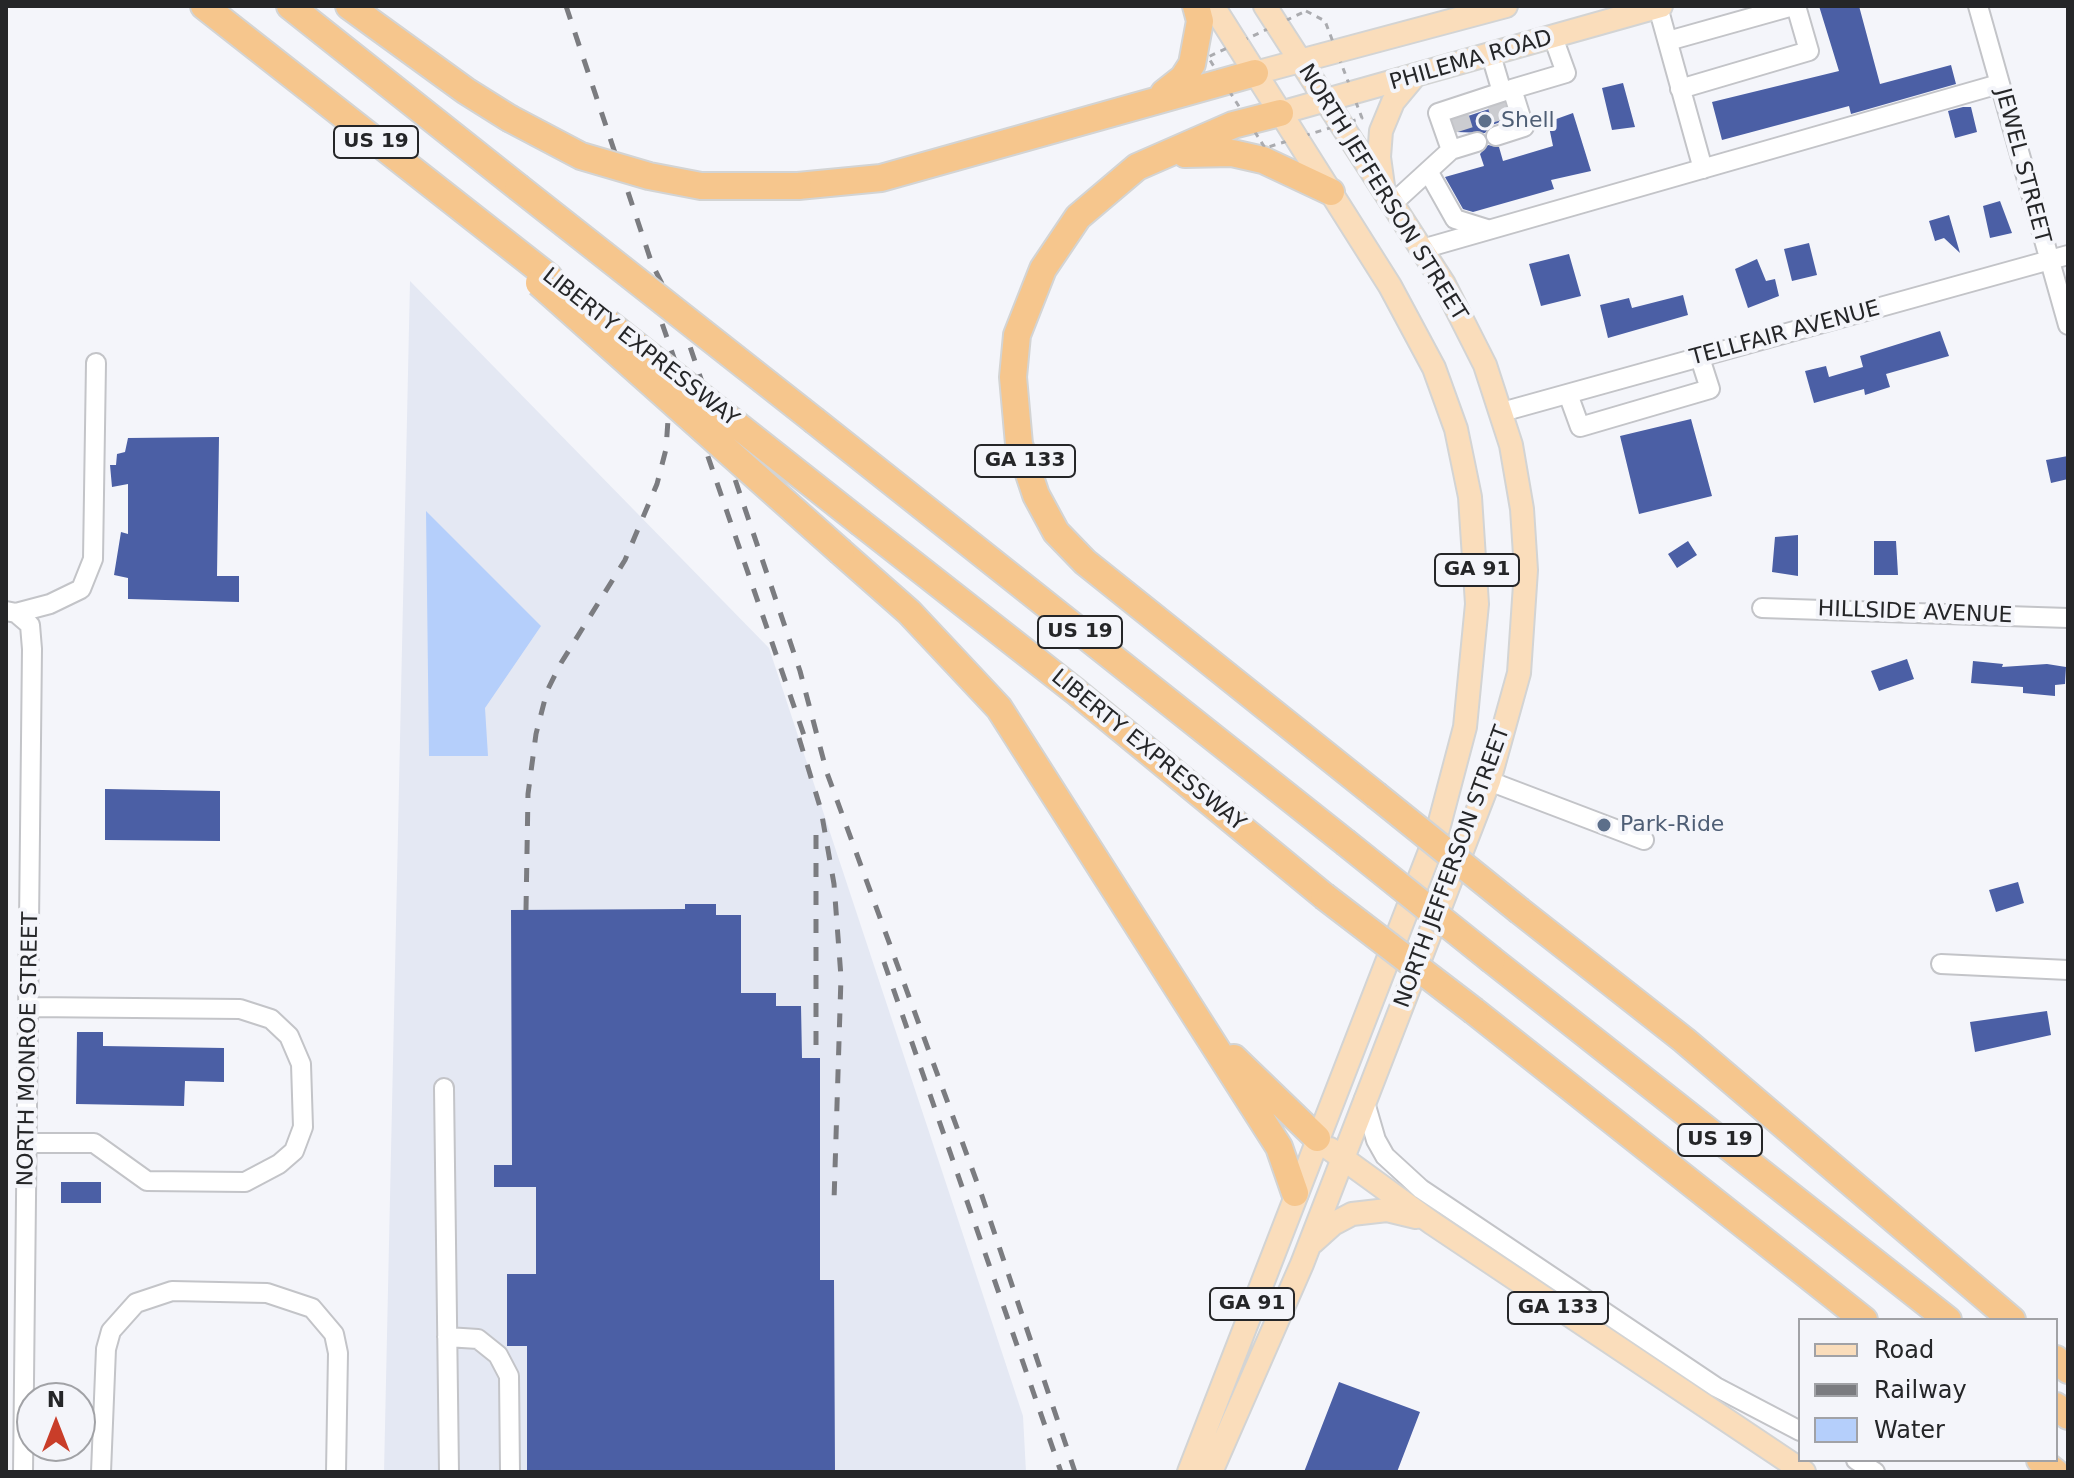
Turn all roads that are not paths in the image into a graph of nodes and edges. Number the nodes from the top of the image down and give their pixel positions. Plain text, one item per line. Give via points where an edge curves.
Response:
1 (204, 6) edge
2 (290, 6) edge
3 (349, 6) edge
4 (1196, 6) edge
5 (1213, 6) edge
6 (1265, 6) edge
7 (1506, 6) edge
8 (1660, 6) edge
9 (1795, 6) edge
10 (1978, 6) edge
11 (1553, 37) junction
12 (1668, 41) junction
13 (1491, 55) junction
14 (1299, 61) junction
15 (1255, 73) junction
16 (1414, 77) junction
17 (1999, 84) junction
18 (1680, 89) junction
19 (1155, 99) junction
20 (1323, 100) junction
21 (1501, 110) junction
22 (1280, 113) junction
23 (1158, 158) junction
24 (1703, 169) junction
25 (1428, 171) junction
26 (1331, 192) junction
27 (1389, 200) junction
28 (1489, 230) junction
29 (1422, 249) junction
30 (2068, 255) edge
31 (2048, 261) junction
32 (544, 280) junction
33 (2068, 325) edge
34 (1700, 358) junction
35 (96, 363) dead end
36 (1568, 394) junction
37 (1502, 412) junction
38 (1762, 608) dead end
39 (17, 616) edge
40 (2068, 618) edge
41 (1489, 781) junction
42 (1644, 840) dead end
43 (1941, 964) dead end
44 (2068, 970) edge
45 (30, 1007) junction
46 (1203, 1027) junction
47 (444, 1088) dead end
48 (1364, 1099) junction
49 (1317, 1138) junction
50 (28, 1143) junction
51 (1341, 1157) junction
52 (1295, 1193) junction
53 (1432, 1223) junction
54 (1302, 1264) junction
55 (1861, 1318) edge
56 (1945, 1318) edge
57 (2010, 1318) edge
58 (447, 1337) junction
59 (1798, 1430) edge
60 (23, 1472) edge
61 (101, 1472) edge
62 (336, 1472) edge
63 (449, 1472) edge
64 (510, 1472) edge
65 (1189, 1472) edge
66 (1211, 1472) edge
67 (1804, 1472) edge

1 - 32 highway, US 19 via 512,247
2 - 56 highway, US 19, bridge
3 - 19 highway, bridge via 466,91 581,156 701,186 798,186 881,178
4 - 19 highway via 1200,21 1192,64
5 - 15 main road
6 - 14 main road, NORTH JEFFERSON STREET
7 - 14 main road, PHILEMA ROAD
8 - 11 main road, PHILEMA ROAD
8 - 12 street
9 - 12 street
9 - 18 street via 1809,51
10 - 17 street, JEWEL STREET
11 - 13 main road, PHILEMA ROAD
11 - 21 street via 1566,73
12 - 18 street
13 - 16 main road, PHILEMA ROAD
13 - 21 street
14 - 15 main road, PHILEMA ROAD
14 - 20 main road, NORTH JEFFERSON STREET
15 - 19 highway
15 - 22 main road, GA 91
16 - 20 main road, PHILEMA ROAD
16 - 27 main road via 1393,102 1381,131 1380,171
17 - 24 street
17 - 31 street, JEWEL STREET
18 - 24 street
20 - 22 main road, PHILEMA ROAD / GA 133
20 - 27 main road, NORTH JEFFERSON STREET
21 - 25 street via 1463,131
22 - 23 highway, GA 133 via 1233,125
22 - 26 main road, GA 91
23 - 26 highway via 1232,153 1283,168
23 - 57 highway, GA 133, bridge via 1137,167 1078,217 1043,269 1017,335 1013,377 1019,444 1036,495 1056,532 1085,562 1696,1050
24 - 28 street
25 - 27 street
25 - 28 street via 1455,219
26 - 49 main road, NORTH JEFFERSON STREET / GA 91 via 1406,312 1445,396 1470,497 1477,604 1472,685 1457,768 1437,833
27 - 29 main road, NORTH JEFFERSON STREET / GA 91
28 - 29 street
29 - 37 main road, NORTH JEFFERSON STREET / GA 91 via 1474,342
30 - 31 street, TELLFAIR AVENUE
31 - 33 street, JEWEL STREET
31 - 34 street, TELLFAIR AVENUE
32 - 46 highway, bridge via 909,612 999,708
32 - 55 highway, LIBERTY EXPRESSWAY / US 19, bridge via 1075,691 1324,896
34 - 36 street, TELLFAIR AVENUE
34 - 36 street via 1710,389 1580,427
35 - 39 street via 93,559 81,589
36 - 37 street, TELLFAIR AVENUE
37 - 41 main road, NORTH JEFFERSON STREET / GA 91 via 1518,479 1526,570 1519,673
38 - 40 street, HILLSIDE AVENUE
39 - 45 street, NORTH MONROE STREET
41 - 42 street
41 - 48 main road, NORTH JEFFERSON STREET / GA 91
43 - 44 street
45 - 50 street, NORTH MONROE STREET
45 - 50 street via 240,1009 271,1019 289,1036 301,1064 303,1127 294,1151 245,1182 147,1181 94,1143
46 - 49 highway
46 - 52 highway via 1285,1158
47 - 58 street
48 - 51 main road, NORTH JEFFERSON STREET / GA 91
48 - 59 street via 1385,1156 1421,1189 1716,1387
49 - 51 main road, GA 133
49 - 52 main road, NORTH JEFFERSON STREET / GA 91
50 - 60 street, NORTH MONROE STREET
51 - 53 main road, GA 133
51 - 54 main road, NORTH JEFFERSON STREET / GA 91
52 - 65 main road, NORTH JEFFERSON STREET / GA 91
53 - 54 main road via 1387,1210 1352,1214 1323,1231
53 - 67 main road, GA 133
54 - 66 main road, NORTH JEFFERSON STREET / GA 91
58 - 63 street
58 - 64 street via 478,1339 498,1355 509,1376
61 - 62 street via 111,1331 136,1303 172,1291 267,1293 312,1308 334,1334 338,1353

